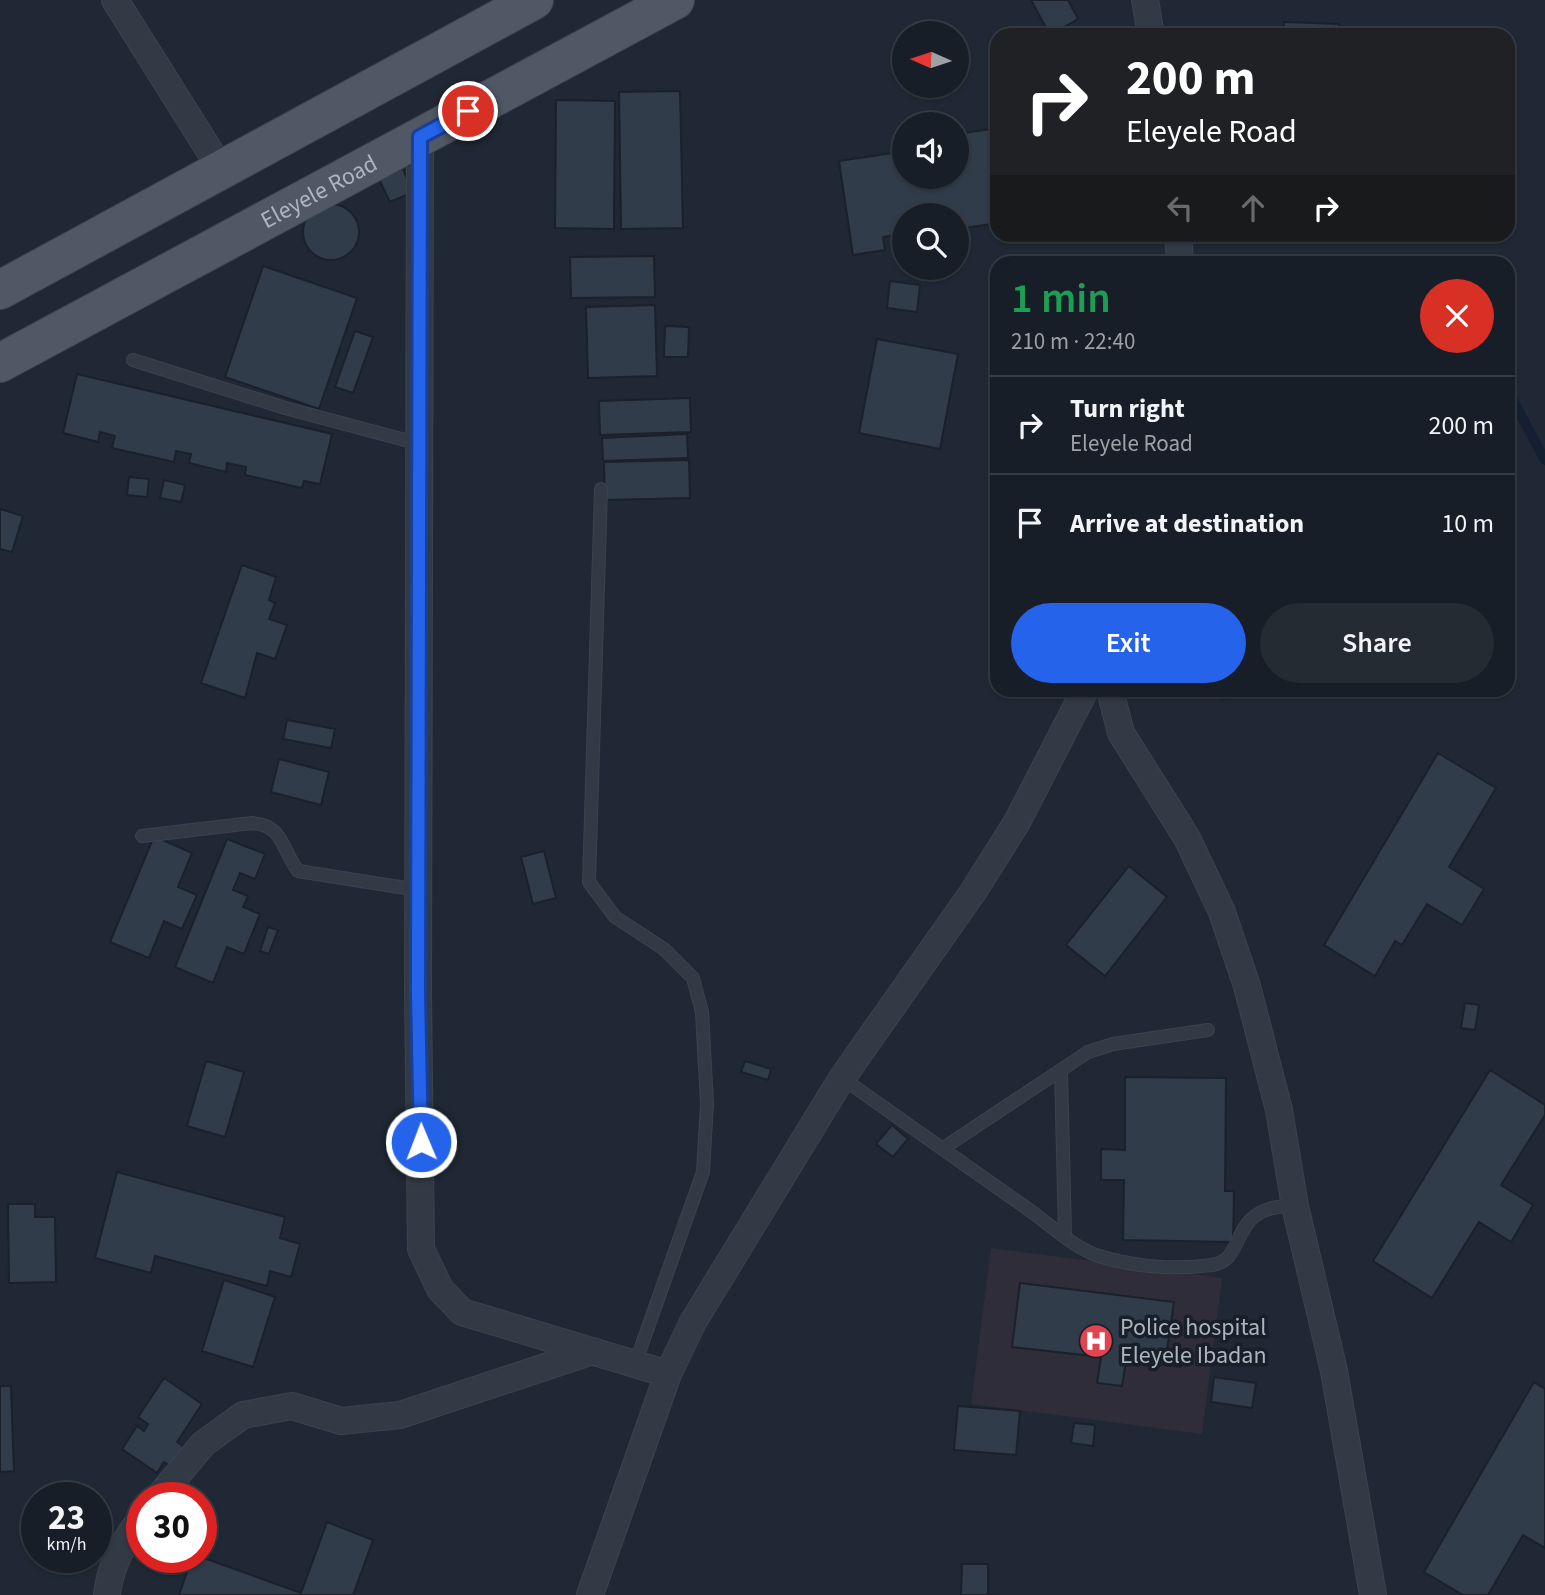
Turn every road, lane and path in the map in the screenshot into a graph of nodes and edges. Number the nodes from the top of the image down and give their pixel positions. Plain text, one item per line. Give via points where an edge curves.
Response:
1 (115, 0) edge
2 (534, 0) edge
3 (675, 0) edge
4 (1145, 0) edge
5 (1150, 28) edge
6 (420, 137) junction
7 (221, 169) junction
8 (0, 289) edge
9 (133, 360) dead end
10 (0, 363) edge
11 (420, 444) junction
12 (601, 489) dead end
13 (1081, 697) edge
14 (1112, 697) edge
15 (142, 836) dead end
16 (418, 890) junction
17 (1208, 1030) dead end
18 (1061, 1071) junction
19 (842, 1078) junction
20 (943, 1149) junction
21 (1295, 1206) junction
22 (1065, 1234) junction
23 (593, 1351) junction
24 (635, 1364) junction
25 (668, 1374) junction
26 (171, 1482) edge
27 (126, 1540) edge
28 (107, 1595) edge
29 (590, 1595) edge
30 (1373, 1595) edge

1 - 7 street
2 - 7 main road
3 - 6 main road, Eleyele Road
4 - 5 street
6 - 10 main road, Eleyele Road
6 - 11 street
7 - 8 main road
9 - 11 lane
11 - 16 street
12 - 24 lane via 589,881 615,917 664,950 693,978 702,1012 707,1104 703,1172
13 - 19 street via 1017,822
14 - 21 street via 1121,733 1187,838 1222,912 1247,986 1279,1110
15 - 16 lane via 267,824 280,836 298,871
16 - 23 street via 421,1250 440,1289 463,1312
17 - 18 lane via 1113,1044 1088,1052
18 - 20 lane
18 - 22 lane
19 - 20 lane
19 - 25 street via 692,1322
20 - 22 lane
21 - 22 lane via 1274,1205 1257,1211 1245,1222 1231,1254 1215,1265 1157,1267 1123,1262 1093,1254
21 - 30 street via 1334,1371
23 - 24 street
23 - 26 street via 400,1415 341,1421 292,1406 243,1415 203,1444
24 - 25 street
25 - 29 street
27 - 28 street via 109,1574

